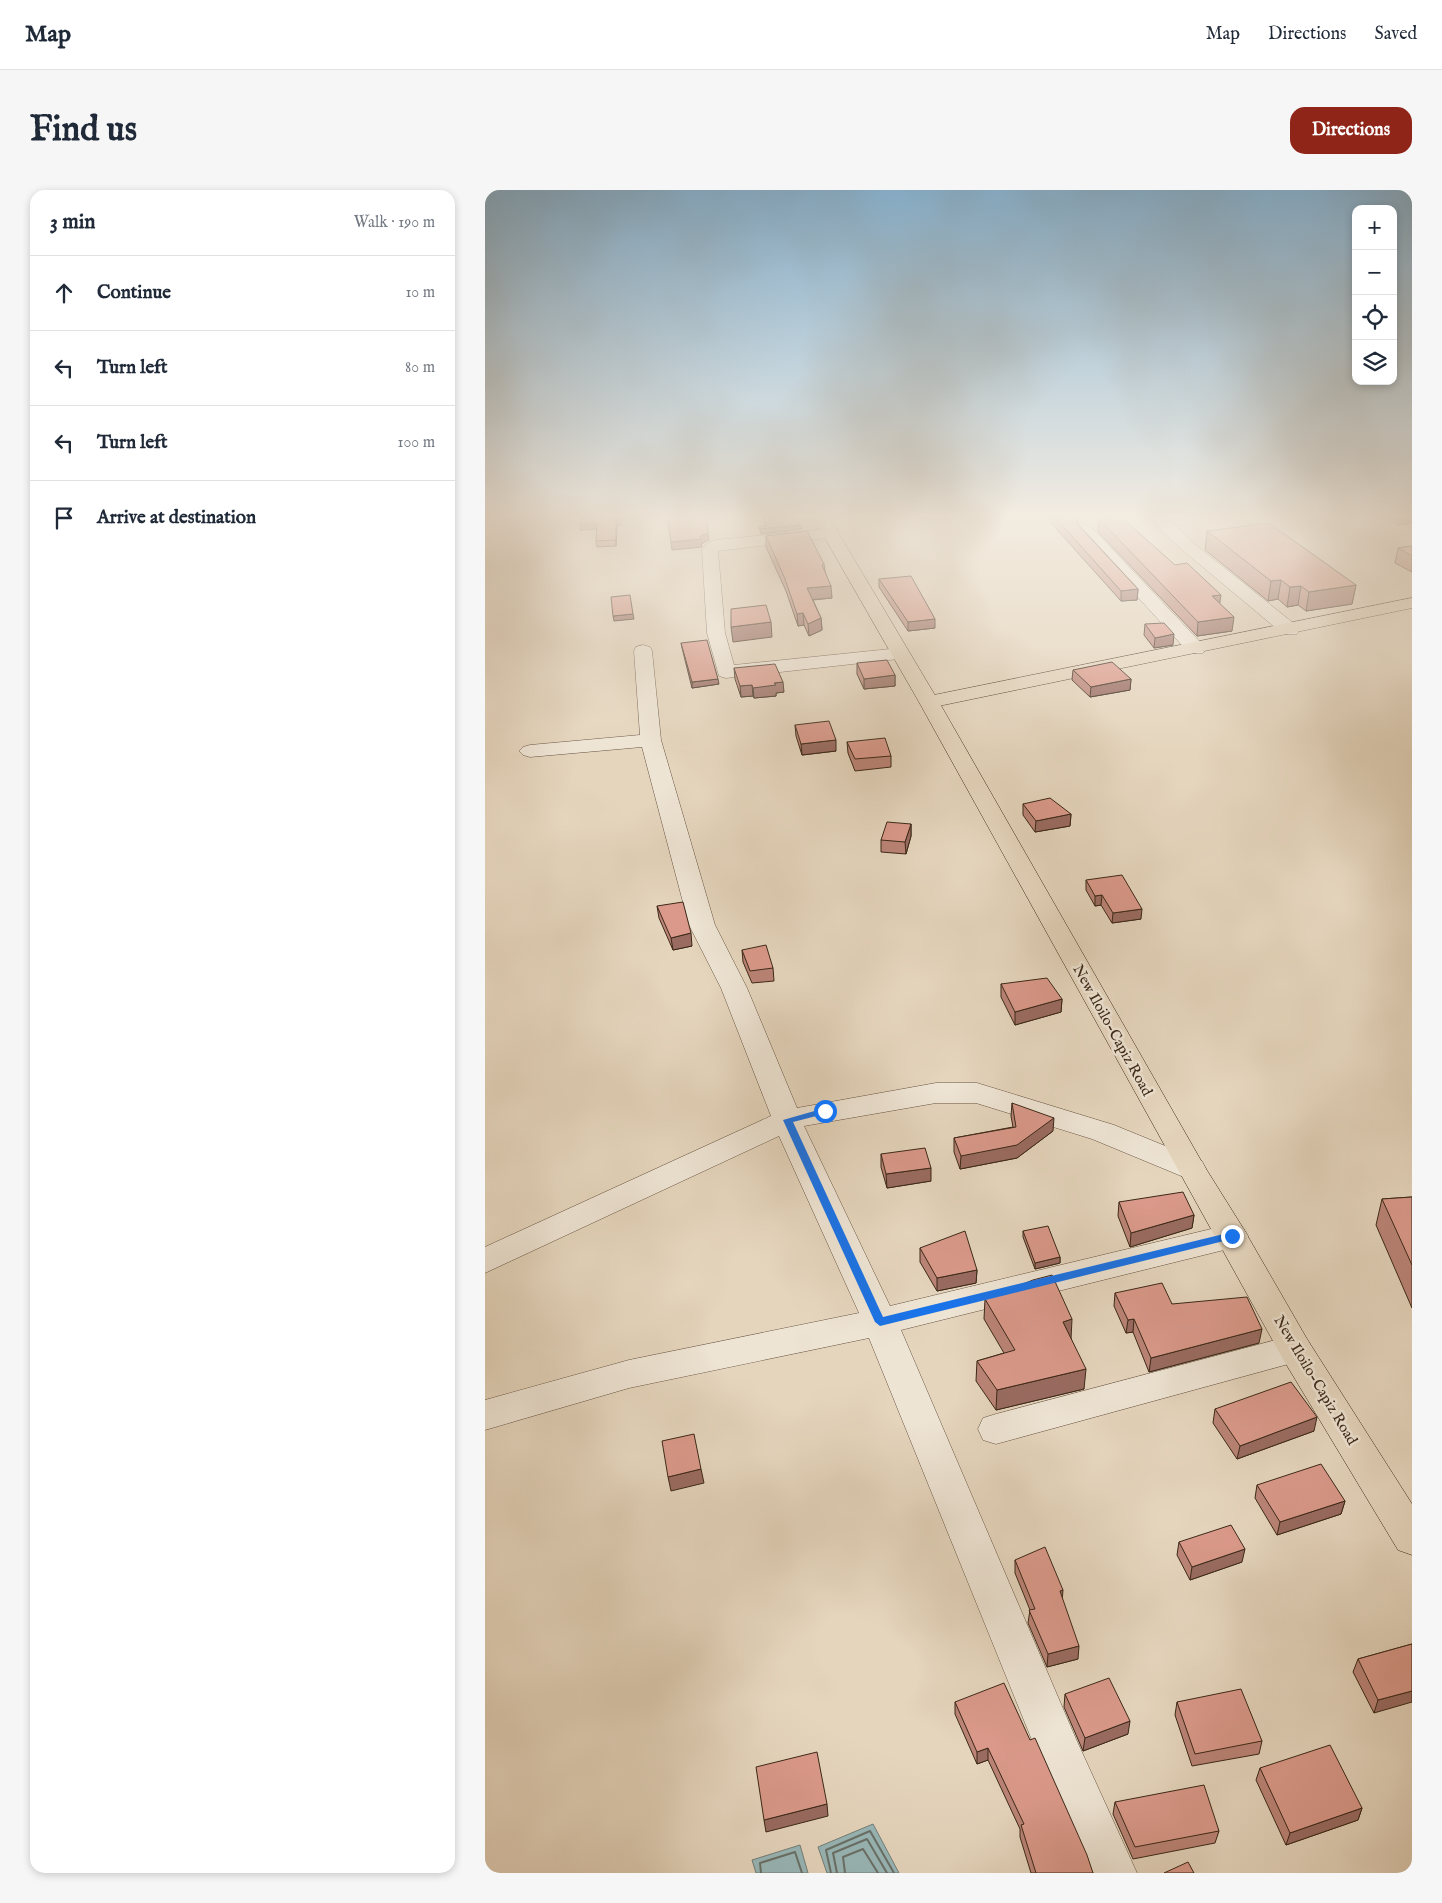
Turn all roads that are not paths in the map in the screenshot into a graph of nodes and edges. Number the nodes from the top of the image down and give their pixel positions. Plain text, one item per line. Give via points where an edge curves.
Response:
1 (714, 596) edge
2 (866, 596) edge
3 (1146, 596) edge
4 (1248, 596) edge
5 (1412, 603) edge
6 (1290, 630) junction
7 (1195, 649) junction
8 (643, 651) dead end
9 (900, 654) junction
10 (929, 702) junction
11 (651, 740) junction
12 (531, 751) dead end
13 (787, 1120) junction
14 (1191, 1169) junction
15 (1232, 1236) junction
16 (485, 1261) edge
17 (880, 1322) junction
18 (1295, 1349) junction
19 (485, 1415) edge
20 (997, 1429) dead end
21 (1412, 1538) edge
22 (1114, 1873) edge

1 - 9 street via 716,633 726,672
2 - 9 main road, New Iloilo-Capiz Road
3 - 7 street
4 - 6 street
5 - 6 main road
6 - 7 main road
7 - 10 main road
8 - 11 street
9 - 10 main road, New Iloilo-Capiz Road
10 - 14 main road, New Iloilo-Capiz Road
11 - 12 street
11 - 13 street via 702,925 735,988
13 - 14 street via 936,1093 977,1093 1103,1132
13 - 16 street
13 - 17 street
14 - 15 main road, New Iloilo-Capiz Road
15 - 17 street
15 - 18 main road, New Iloilo-Capiz Road
17 - 19 street via 629,1374
17 - 22 street via 1060,1754
18 - 20 street
18 - 21 main road, New Iloilo-Capiz Road

